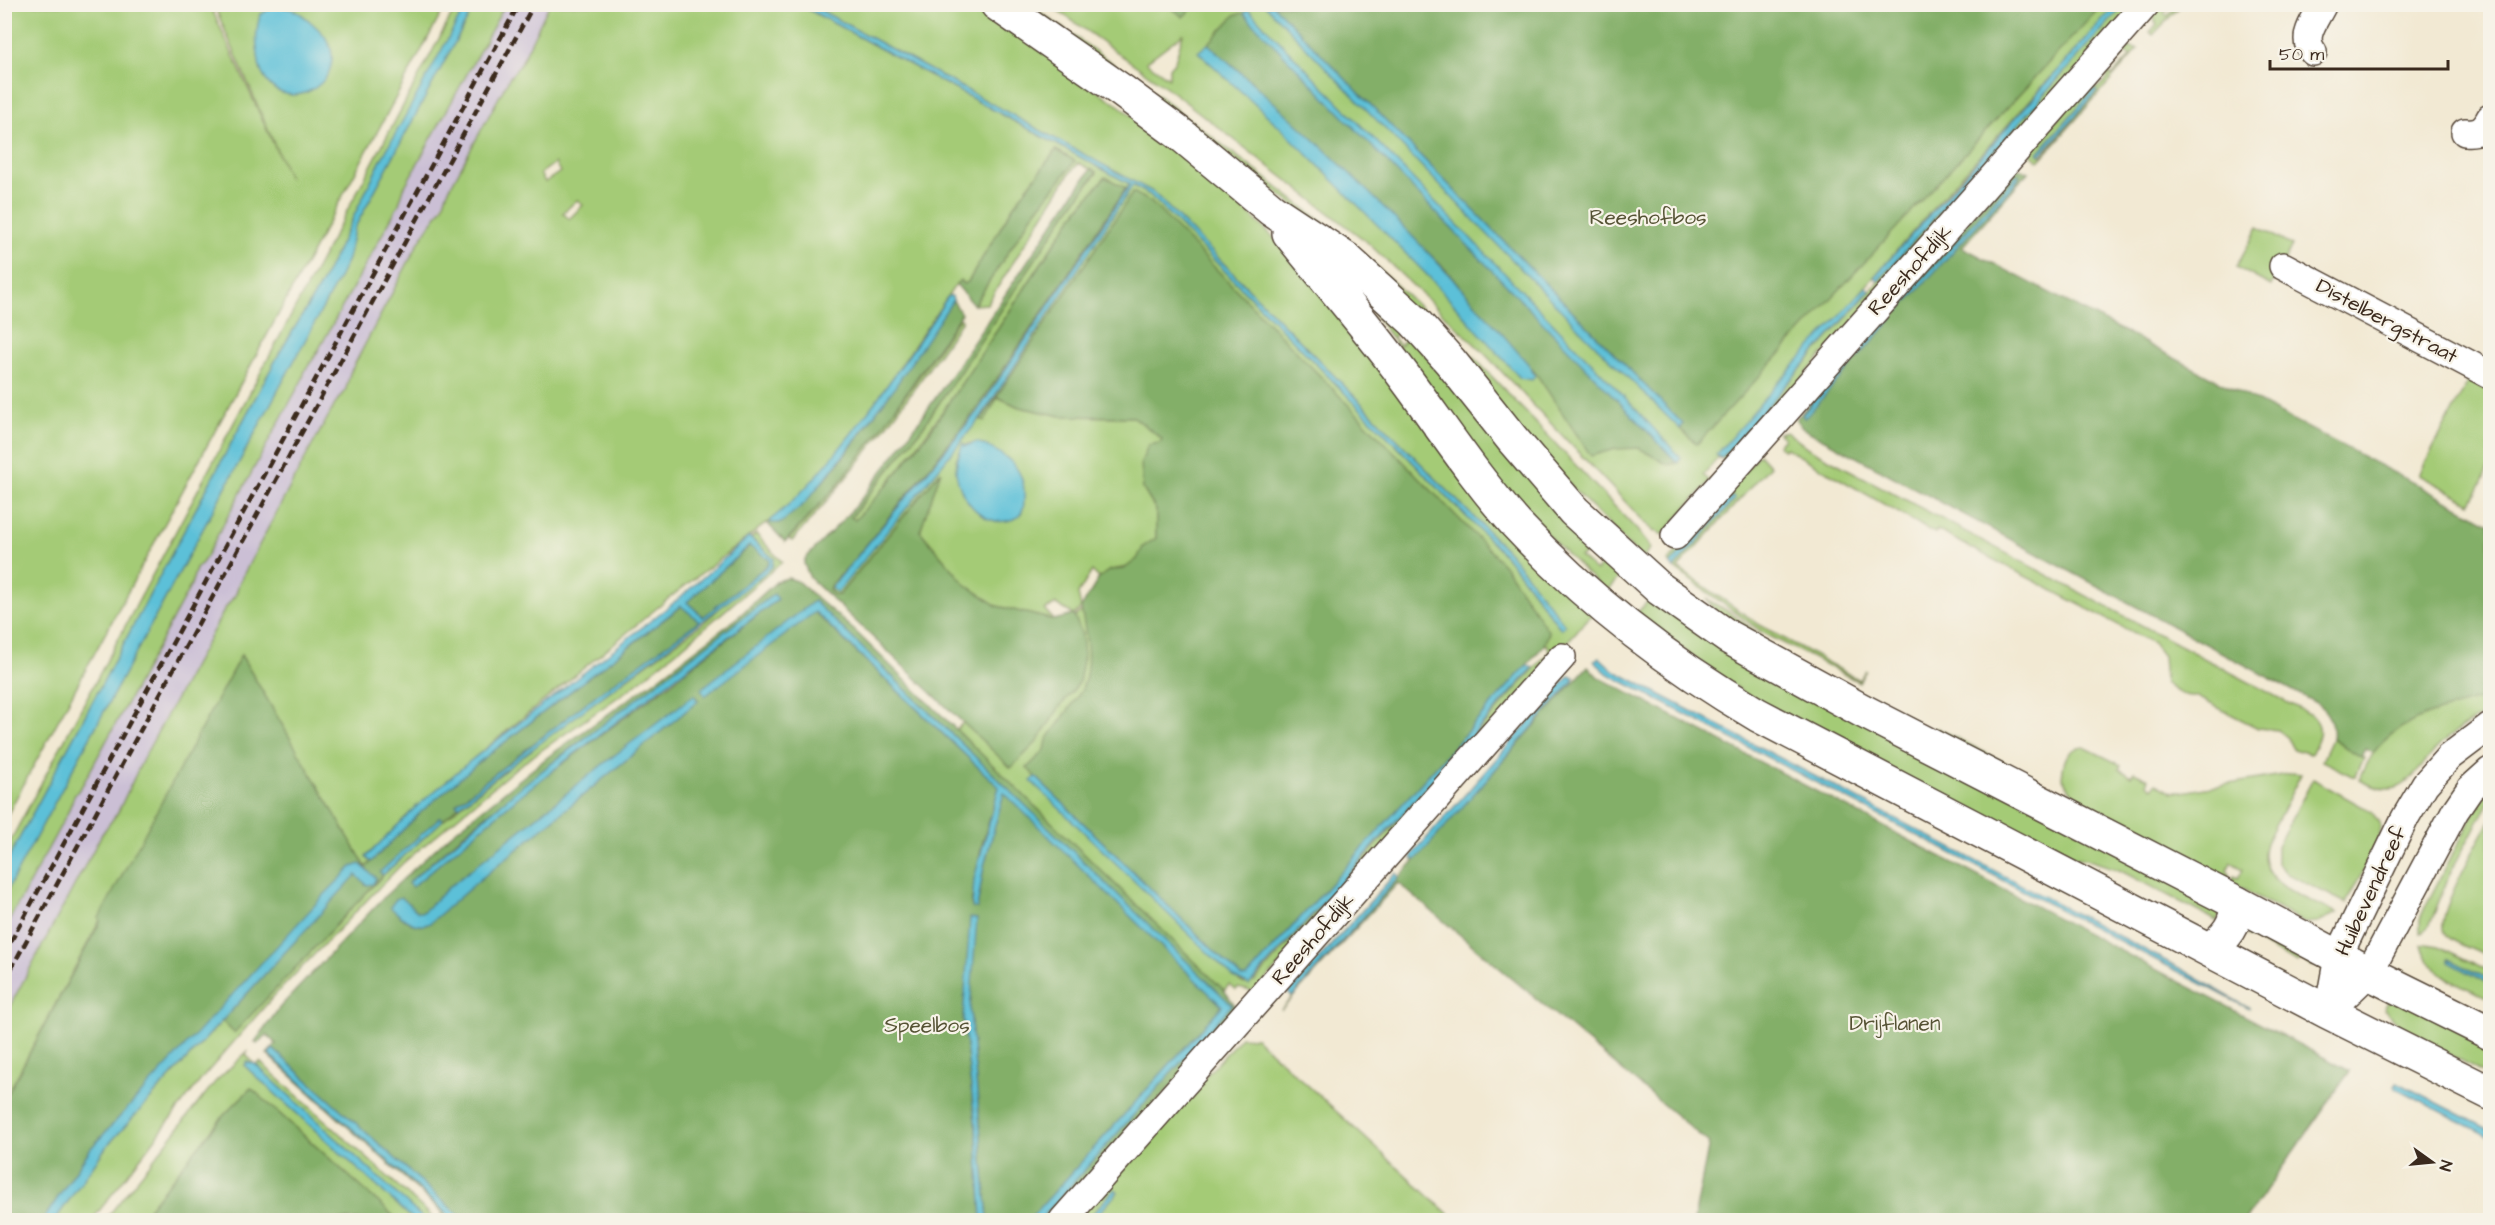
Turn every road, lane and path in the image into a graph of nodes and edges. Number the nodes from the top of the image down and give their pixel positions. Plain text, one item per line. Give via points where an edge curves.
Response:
1 (997, 4) edge
2 (2146, 4) edge
3 (2323, 4) edge
4 (2313, 52) dead end
5 (2490, 118) edge
6 (2465, 132) dead end
7 (1272, 210) junction
8 (2283, 266) dead end
9 (2490, 375) edge
10 (1675, 536) dead end
11 (1562, 657) dead end
12 (2490, 726) edge
13 (2490, 771) edge
14 (2238, 903) junction
15 (2210, 950) junction
16 (2338, 957) junction
17 (2369, 973) junction
18 (2328, 1012) junction
19 (2490, 1033) edge
20 (2490, 1093) edge
21 (1063, 1221) edge

1 - 7 main road via 1131,97
2 - 10 street, Reeshofdijk
3 - 4 street via 2307,37 2307,46
5 - 6 street via 2476,133
7 - 14 main road via 1346,259 1414,321 1574,511 1660,589 1728,637 1861,710
7 - 15 main road via 1384,350 1463,461 1517,524 1607,610 1669,659 1758,715
8 - 9 street, Distelbergstraat
11 - 21 street, Reeshofdijk
12 - 16 street, Huibevendreef via 2449,757 2425,783
13 - 17 street, Huibevendreef via 2470,789 2455,811
14 - 15 main road via 2230,932
14 - 16 main road
15 - 18 main road
16 - 17 main road
16 - 18 street, Huibevendreef
17 - 18 street, Huibevendreef
17 - 19 main road
18 - 20 main road

